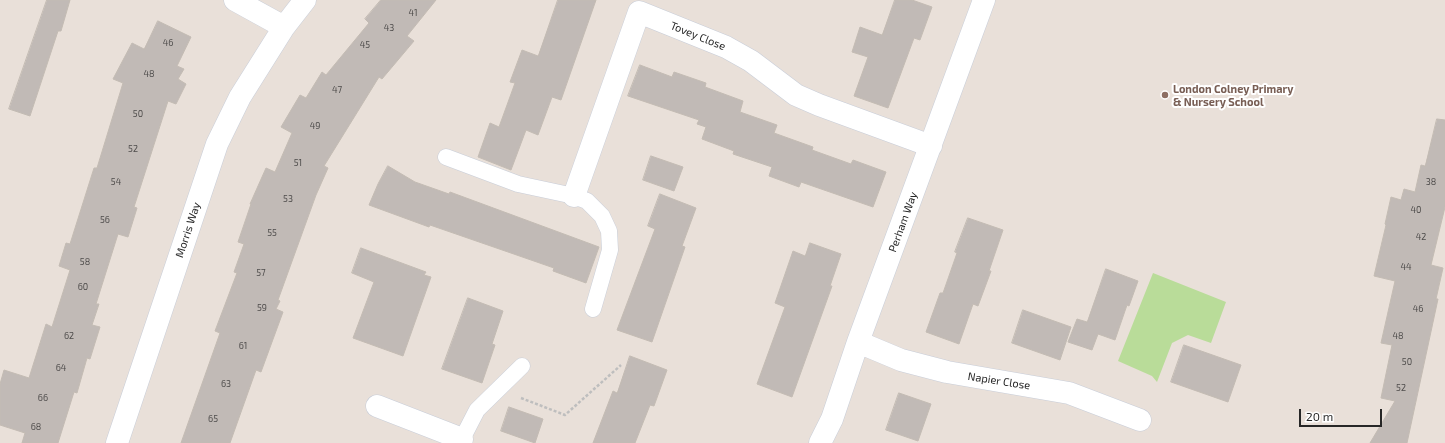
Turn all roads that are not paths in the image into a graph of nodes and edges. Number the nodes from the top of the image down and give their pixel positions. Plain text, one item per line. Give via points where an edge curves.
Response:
1 (236, 0) edge
2 (305, 0) edge
3 (984, 0) edge
4 (284, 28) junction
5 (931, 146) junction
6 (446, 156) dead end
7 (574, 196) junction
8 (594, 309) dead end
9 (858, 342) junction
10 (522, 366) dead end
11 (377, 406) dead end
12 (1140, 420) dead end
13 (461, 441) edge
14 (117, 443) edge
15 (820, 443) edge

1 - 4 street
2 - 4 street, Morris Way
3 - 5 street, Perham Way
4 - 14 street, Morris Way via 240,97 217,144
5 - 7 street, Tovey Close via 796,95 751,61 726,47 638,12
5 - 9 street, Perham Way
6 - 7 lane via 518,184
7 - 8 lane via 587,201 602,216 609,232 610,250
9 - 12 street, Napier Close via 901,360 947,372 1069,393
9 - 15 street, Perham Way via 832,419
10 - 13 lane via 477,410
11 - 13 street

